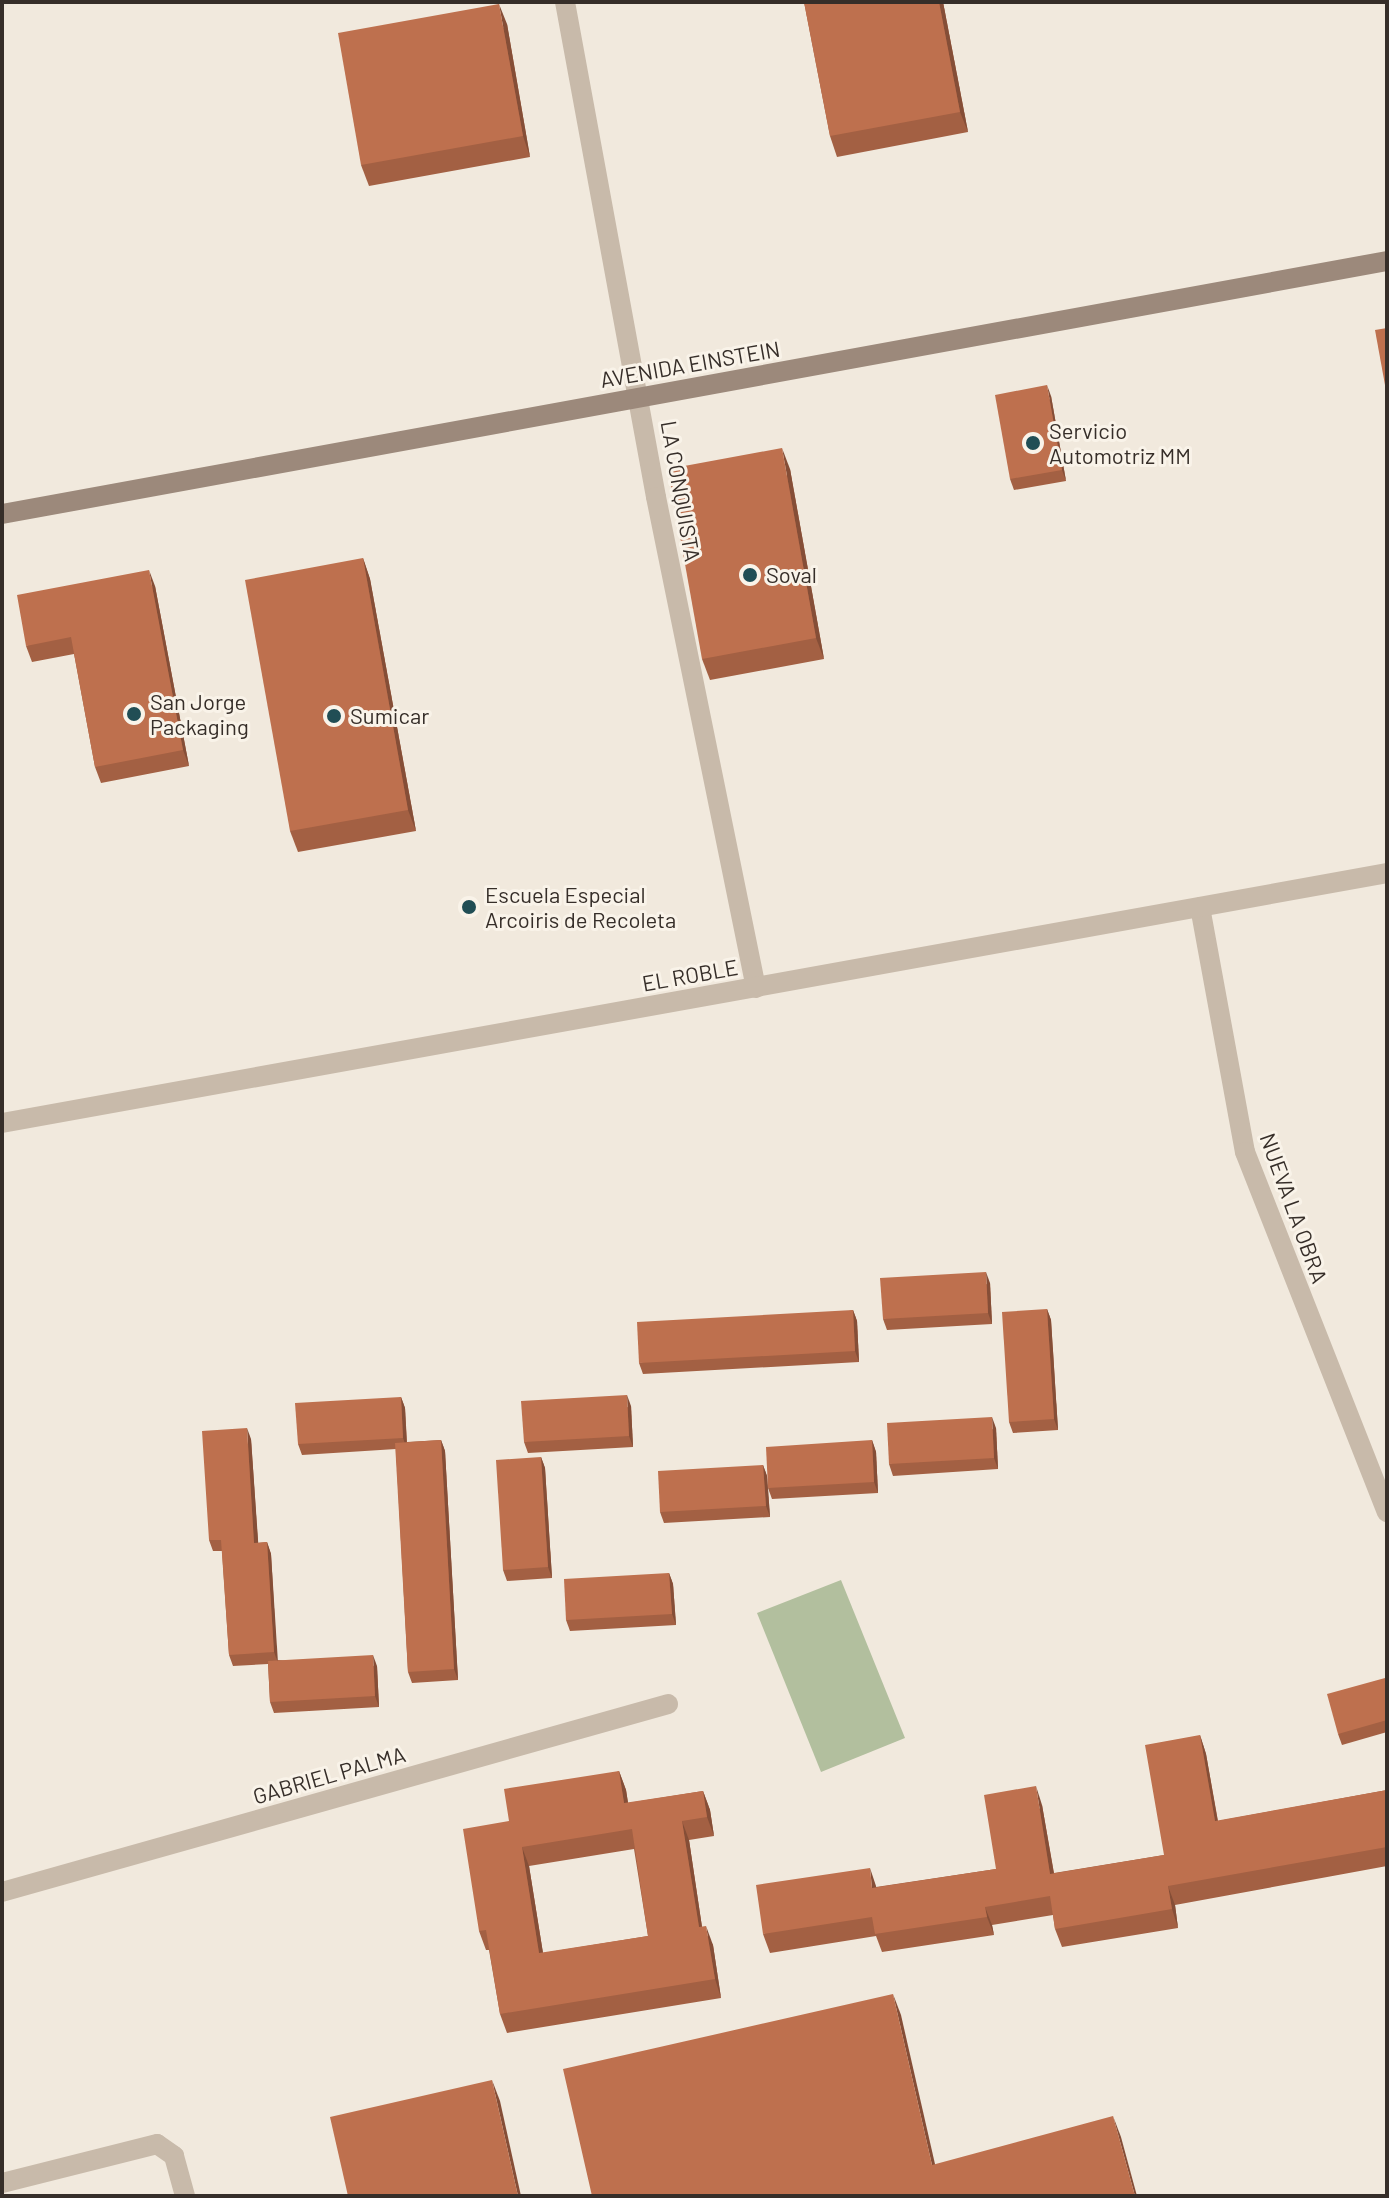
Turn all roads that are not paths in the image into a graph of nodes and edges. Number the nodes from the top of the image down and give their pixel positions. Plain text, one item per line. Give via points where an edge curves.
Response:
1 (565, 2) edge
2 (1387, 261) edge
3 (640, 397) junction
4 (2, 514) edge
5 (1387, 873) edge
6 (1200, 907) junction
7 (756, 988) junction
8 (2, 1123) edge
9 (1387, 1512) edge
10 (668, 1704) dead end
11 (2, 1892) edge
12 (2, 2183) edge
13 (185, 2196) edge

1 - 3 street, LA CONQUISTA
2 - 3 main road, AVENIDA EINSTEIN
3 - 4 main road, AVENIDA EINSTEIN
3 - 7 street, LA CONQUISTA
5 - 6 street, EL ROBLE
6 - 7 street, EL ROBLE
6 - 9 street, NUEVA LA OBRA via 1245,1152
7 - 8 street, EL ROBLE
10 - 11 street, GABRIEL PALMA
12 - 13 street via 157,2144 174,2156

